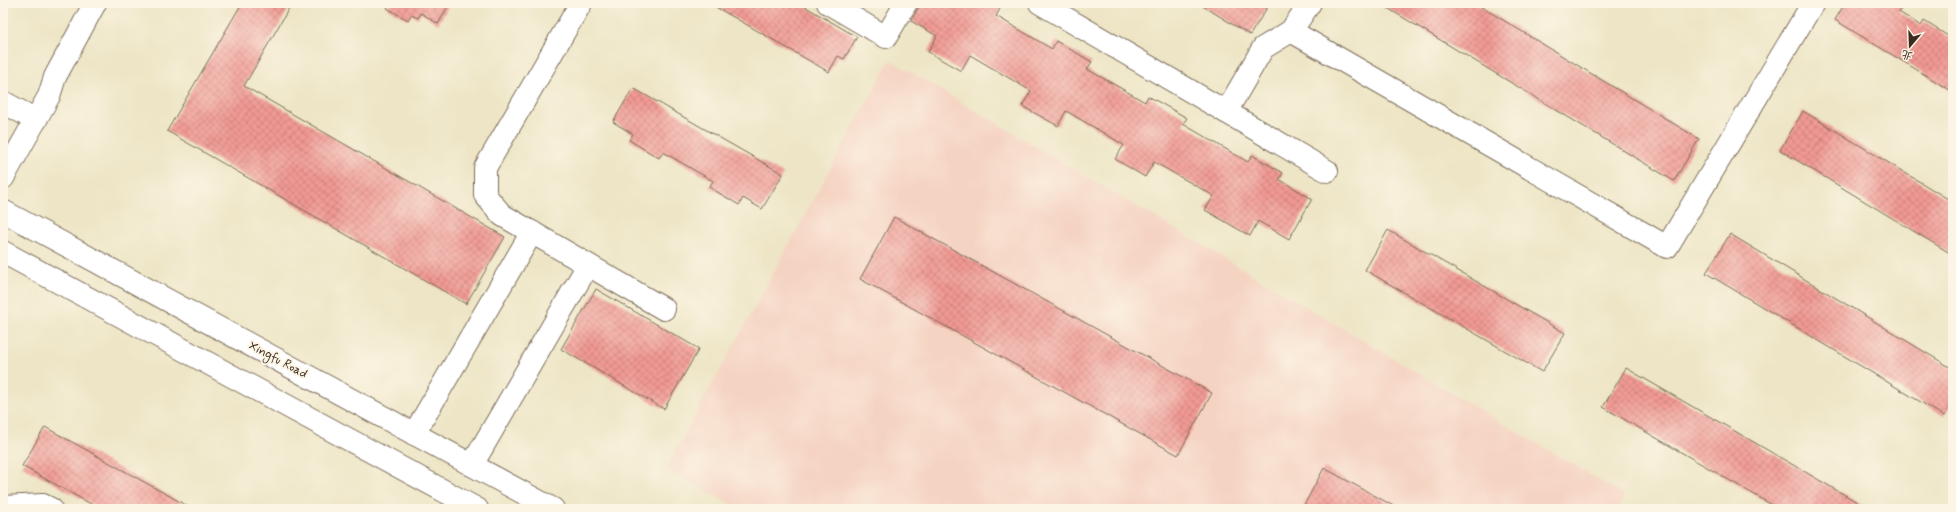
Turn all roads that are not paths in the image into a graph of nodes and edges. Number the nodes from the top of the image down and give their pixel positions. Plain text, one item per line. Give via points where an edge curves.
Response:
1 (95, 3) edge
2 (581, 3) edge
3 (828, 3) edge
4 (906, 3) edge
5 (1040, 3) edge
6 (1310, 3) edge
7 (1814, 3) edge
8 (1292, 31) junction
9 (3, 102) edge
10 (1226, 112) junction
11 (36, 120) junction
12 (1327, 171) dead end
13 (3, 178) edge
14 (3, 211) edge
15 (532, 232) junction
16 (3, 252) edge
17 (588, 265) junction
18 (664, 309) dead end
19 (414, 434) junction
20 (472, 465) junction
21 (3, 507) edge
22 (51, 509) edge
23 (477, 509) edge
24 (553, 509) edge

1 - 11 street via 55,77
2 - 15 street via 485,168 485,195 502,215
3 - 4 street via 886,37
5 - 10 street
6 - 8 street
7 - 8 street via 1666,247
8 - 10 street via 1263,48
9 - 11 street
10 - 12 street
11 - 13 street
14 - 19 street, Xingfu Road
15 - 17 street
15 - 19 street
16 - 23 street
17 - 18 street
17 - 20 street
19 - 20 street, Xingfu Road
20 - 24 street, Xingfu Road
21 - 22 street via 43,505

